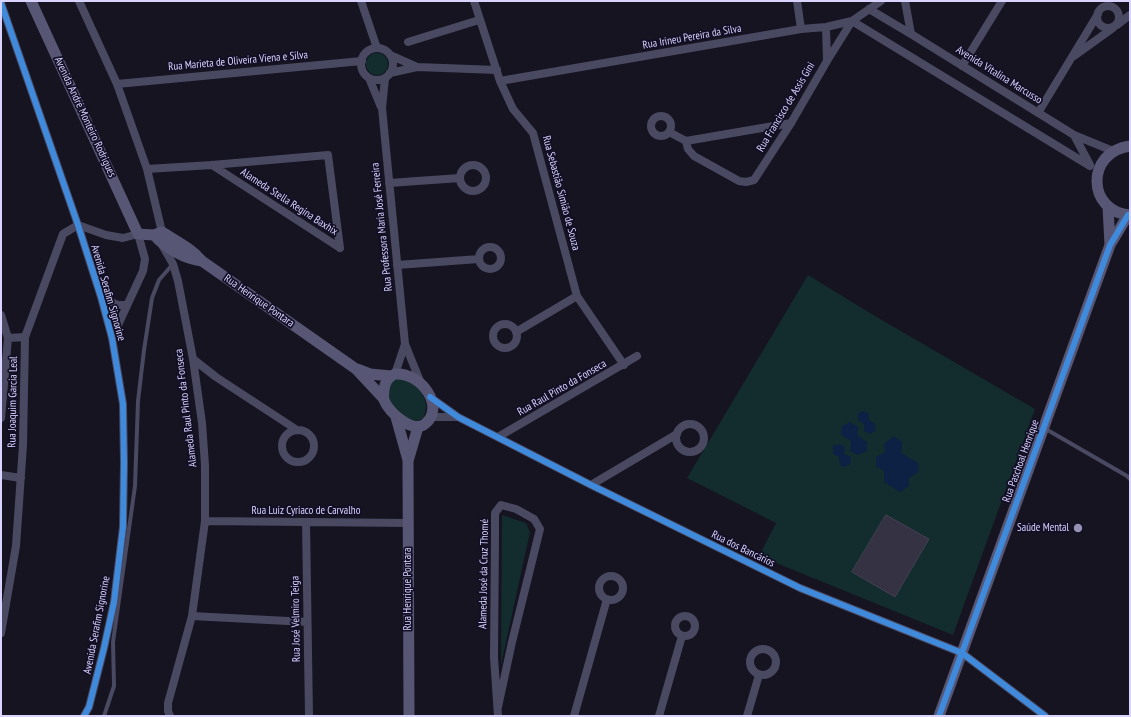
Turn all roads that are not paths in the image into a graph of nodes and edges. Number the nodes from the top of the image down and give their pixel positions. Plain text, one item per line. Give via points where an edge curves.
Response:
1 (31, 1) edge
2 (79, 1) edge
3 (360, 1) edge
4 (474, 1) edge
5 (797, 1) edge
6 (881, 1) edge
7 (904, 1) edge
8 (1002, 1) edge
9 (1, 3) edge
10 (1108, 4) edge
11 (869, 10) junction
12 (1098, 14) junction
13 (1130, 15) edge
14 (480, 20) junction
15 (852, 21) junction
16 (1114, 26) junction
17 (826, 27) junction
18 (801, 29) junction
19 (911, 34) junction
20 (408, 42) dead end
21 (377, 48) junction
22 (390, 55) junction
23 (1070, 59) junction
24 (362, 61) junction
25 (826, 61) junction
26 (962, 66) junction
27 (417, 67) junction
28 (497, 70) junction
29 (388, 75) junction
30 (370, 78) junction
31 (500, 81) junction
32 (117, 84) junction
33 (382, 108) junction
34 (1038, 113) junction
35 (791, 123) junction
36 (669, 132) dead end
37 (1074, 135) junction
38 (686, 141) junction
39 (1130, 146) edge
40 (1113, 151) junction
41 (212, 165) junction
42 (1090, 166) junction
43 (148, 169) junction
44 (1097, 177) junction
45 (460, 178) dead end
46 (389, 183) junction
47 (1108, 207) junction
48 (1129, 215) edge
49 (78, 225) junction
50 (138, 234) junction
51 (159, 237) junction
52 (1110, 245) junction
53 (479, 259) dead end
54 (173, 264) junction
55 (397, 265) junction
56 (577, 296) junction
57 (101, 297) junction
58 (127, 304) junction
59 (1, 315) edge
60 (516, 332) dead end
61 (25, 337) junction
62 (8, 338) junction
63 (112, 338) junction
64 (405, 344) junction
65 (637, 356) dead end
66 (192, 359) junction
67 (624, 365) junction
68 (356, 369) junction
69 (393, 375) junction
70 (420, 382) junction
71 (430, 397) junction
72 (384, 399) junction
73 (396, 417) junction
74 (430, 417) junction
75 (458, 417) junction
76 (1, 418) edge
77 (418, 427) junction
78 (1043, 428) junction
79 (297, 430) junction
80 (677, 434) dead end
81 (498, 437) junction
82 (408, 461) junction
83 (1, 475) edge
84 (21, 478) junction
85 (1130, 479) edge
86 (591, 485) junction
87 (205, 521) junction
88 (306, 522) junction
89 (408, 523) junction
90 (607, 599) dead end
91 (192, 616) junction
92 (307, 622) junction
93 (1, 633) edge
94 (682, 636) dead end
95 (962, 653) junction
96 (759, 675) dead end
97 (498, 707) junction
98 (84, 716) edge
99 (104, 716) edge
100 (170, 716) edge
101 (309, 716) edge
102 (409, 716) edge
103 (498, 716) edge
104 (574, 716) edge
105 (659, 716) edge
106 (746, 716) edge
107 (939, 716) edge
108 (1045, 716) edge

1 - 50 street, Avenida André Monteiro Rodrigues
2 - 32 street, Alameda Raul Pinto da Fonseca
3 - 21 street
4 - 14 street, Rua Sebastião Simião de Souza
5 - 18 street
6 - 11 street, Rua Irineu Pereira da Silva
7 - 19 street
8 - 26 street
9 - 49 street, Avenida Serafim Signorine
10 - 12 street
10 - 16 street via 1118,12 1119,19
11 - 15 street, Rua Irineu Pereira da Silva
11 - 19 street, Avenida Vitalina Marcusso
12 - 16 street via 1099,24 1106,28
12 - 23 street
13 - 16 street
14 - 20 street
14 - 28 street, Rua Sebastião Simião de Souza
15 - 17 street, Rua Irineu Pereira da Silva
15 - 25 street
15 - 42 street
16 - 23 street
17 - 18 street, Rua Irineu Pereira da Silva
17 - 25 street, Rua Francisco de Assis Gini
18 - 31 street, Rua Irineu Pereira da Silva
19 - 26 street, Avenida Vitalina Marcusso
21 - 22 street
21 - 24 street via 367,52
22 - 27 street
22 - 29 street via 393,64
23 - 34 street
24 - 30 street via 363,71
24 - 32 street, Rua Marieta de Oliveira Viena e Silva
25 - 35 street, Rua Francisco de Assis Gini
26 - 34 street, Avenida Vitalina Marcusso
27 - 28 street
27 - 29 street
28 - 31 street, Rua Sebastião Simião de Souza
29 - 30 street via 375,80
29 - 33 street, Rua Professora Maria José Ferreira
30 - 33 street, Rua Professora Maria José Ferreira
31 - 56 street, Rua Sebastião Simião de Souza via 513,109 533,133
32 - 43 street, Alameda Raul Pinto da Fonseca
33 - 46 street, Rua Professora Maria José Ferreira
34 - 37 street, Avenida Vitalina Marcusso
35 - 38 street
35 - 38 street, Rua Francisco de Assis Gini via 754,180 746,182 694,156
36 - 38 street
37 - 40 street, Avenida Vitalina Marcusso
37 - 42 street
39 - 40 street
40 - 44 street via 1100,166
41 - 41 street, Alameda Stella Regina Baxhix via 328,155 340,248 266,200
41 - 43 street, Alameda Stella Regina Baxhix
42 - 44 street
43 - 51 street, Alameda Raul Pinto da Fonseca
44 - 47 street via 1097,188
45 - 46 street
46 - 55 street, Rua Professora Maria José Ferreira
47 - 48 street
47 - 52 street, Rua Paschoal Henrique
48 - 52 street, Rua Paschoal Henrique
49 - 50 street via 123,238
49 - 57 street, Avenida Serafim Signorine
49 - 61 street, Rua Joaquim Garcia Leal via 63,234
50 - 51 street
50 - 58 street, Avenida André Monteiro Rodrigues via 145,259 143,271
51 - 54 street, Alameda Raul Pinto da Fonseca
51 - 68 street, Rua Henrique Pontara via 195,252 202,261
52 - 78 street, Rua Paschoal Henrique
53 - 55 street
54 - 66 street, Alameda Raul Pinto da Fonseca
54 - 99 lane via 159,280 152,298 144,350 138,401 135,486 113,642 114,686
55 - 64 street, Rua Professora Maria José Ferreira
56 - 60 street
56 - 67 street, Rua Sebastião Simião de Souza
57 - 58 street via 118,304
57 - 63 street, Avenida Serafim Signorine
58 - 63 street, Avenida André Monteiro Rodrigues
59 - 62 street, Rua Joaquim Garcia Leal
61 - 62 street
61 - 84 street, Rua Joaquim Garcia Leal
62 - 76 street, Rua Joaquim Garcia Leal
63 - 98 street, Avenida Serafim Signorine via 123,404 123,527 114,602 89,707
64 - 69 street, Rua Professora Maria José Ferreira
64 - 70 street, Rua Professora Maria José Ferreira
65 - 67 street, Rua Raul Pinto da Fonseca
66 - 79 street
66 - 87 street, Alameda Raul Pinto da Fonseca via 202,423
67 - 81 street, Rua Raul Pinto da Fonseca
68 - 69 street, Rua Henrique Pontara via 370,374
68 - 72 street, Rua Henrique Pontara
69 - 70 street via 408,375
69 - 72 street via 386,381
70 - 71 street
71 - 74 street
71 - 75 street, Rua dos Bancários
72 - 73 street
73 - 77 street
73 - 82 street, Rua Henrique Pontara
74 - 75 street, Rua dos Bancários
74 - 77 street via 425,424
75 - 81 street, Rua dos Bancários
77 - 82 street, Rua Henrique Pontara
78 - 85 lane
78 - 95 street, Rua Paschoal Henrique
79 - 79 street via 284,438 281,448 286,458 295,462 306,460 314,447 307,433
80 - 86 street
81 - 86 street, Rua dos Bancários
82 - 89 street, Rua Henrique Pontara
83 - 84 street
84 - 93 street, Rua Joaquim Garcia Leal via 16,546
86 - 95 street, Rua dos Bancários via 800,588
87 - 88 street, Rua Luiz Cyriaco de Carvalho
87 - 91 street, Alameda Raul Pinto da Fonseca
88 - 89 street, Rua Luiz Cyriaco de Carvalho
88 - 92 street, Rua José Velmiro Teiga
89 - 102 street, Rua Henrique Pontara
90 - 104 street
91 - 92 street
91 - 100 street, Alameda Raul Pinto da Fonseca via 168,704
92 - 101 street, Rua José Velmiro Teiga
94 - 105 street
95 - 107 street, Rua Paschoal Henrique
95 - 108 street, Rua dos Bancários
96 - 106 street
97 - 97 street, Alameda José da Cruz Thomé via 540,529 534,519 516,509 501,505 495,512 494,656
97 - 103 street, Alameda José da Cruz Thomé

